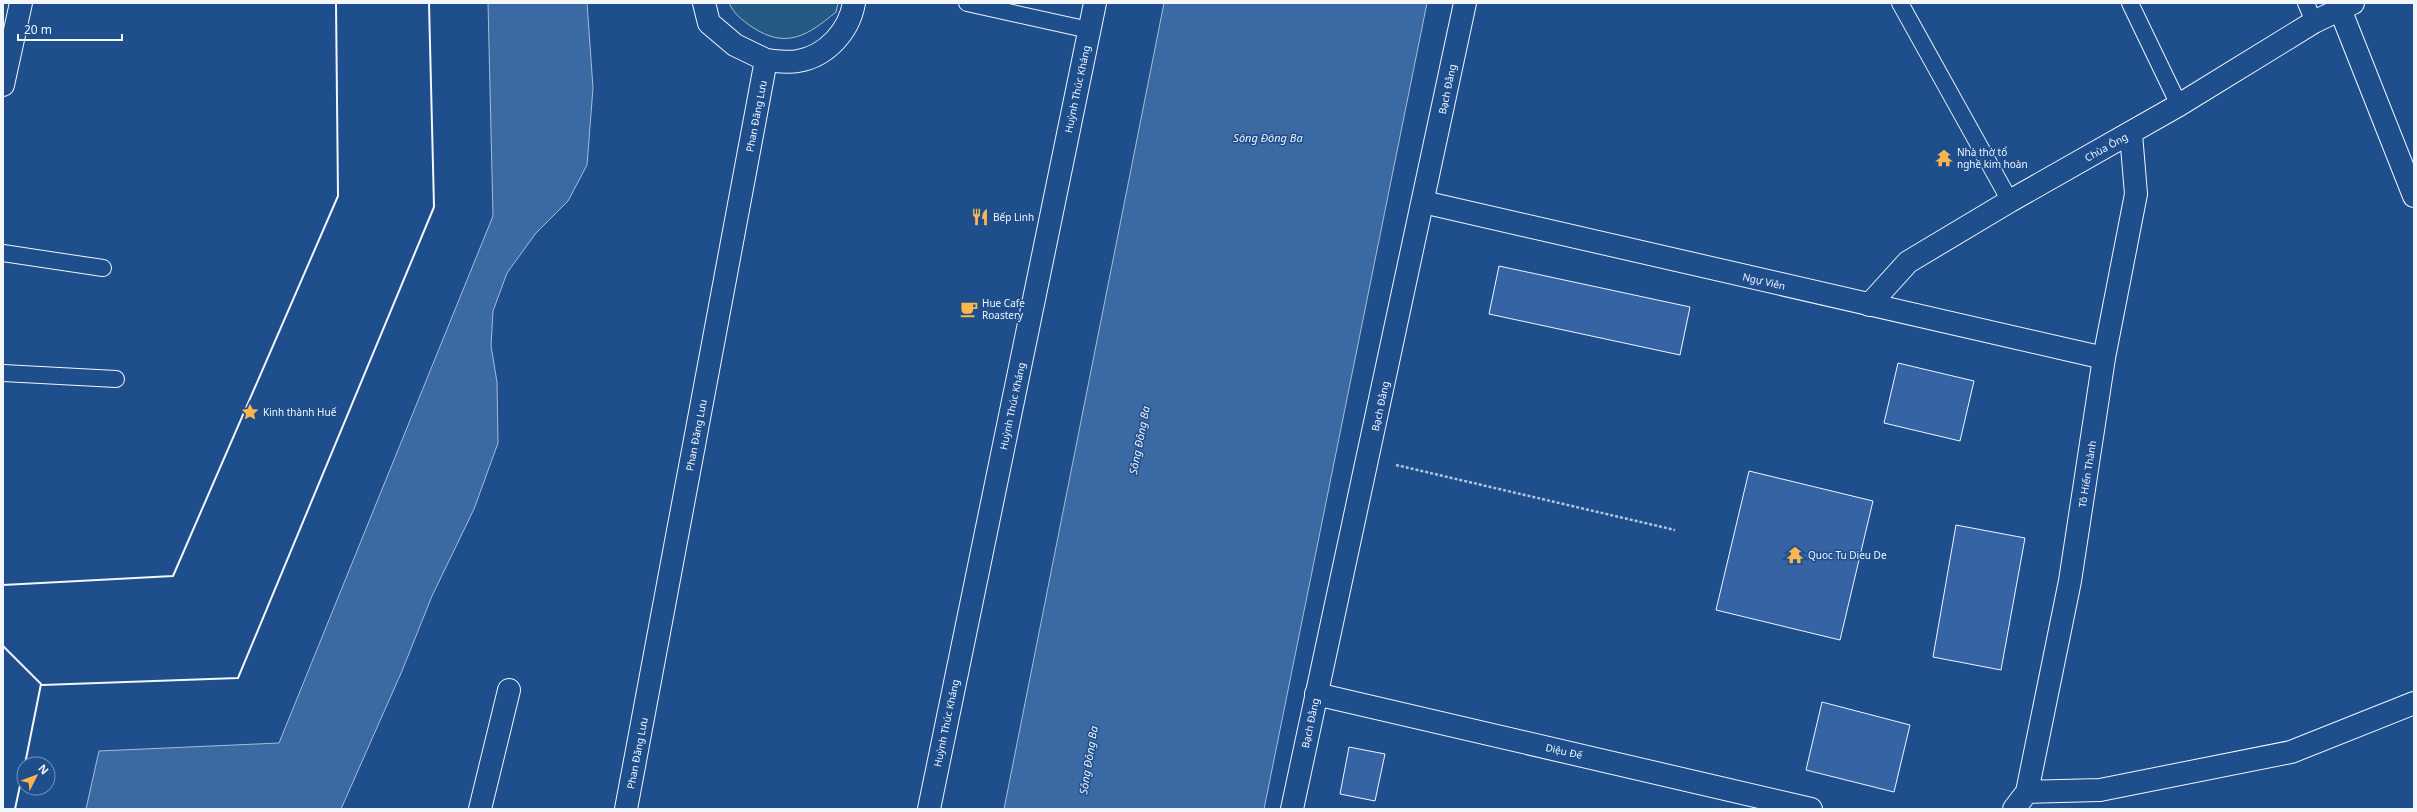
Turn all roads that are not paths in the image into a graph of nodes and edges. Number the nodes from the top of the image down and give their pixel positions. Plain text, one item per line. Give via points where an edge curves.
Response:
1 (21, 3) edge
2 (704, 3) edge
3 (854, 3) edge
4 (968, 3) edge
5 (1095, 3) edge
6 (1465, 3) edge
7 (1900, 3) edge
8 (2130, 3) edge
9 (2347, 6) edge
10 (2310, 13) edge
11 (1089, 30) junction
12 (766, 60) junction
13 (3, 85) edge
14 (2179, 105) junction
15 (2130, 134) junction
16 (2414, 196) edge
17 (2010, 201) junction
18 (1424, 202) junction
19 (3, 253) edge
20 (102, 268) dead end
21 (1869, 305) junction
22 (2104, 358) junction
23 (3, 374) edge
24 (116, 379) dead end
25 (508, 690) dead end
26 (1316, 694) junction
27 (2414, 703) edge
28 (2027, 792) junction
29 (480, 809) edge
30 (626, 809) edge
31 (929, 809) edge
32 (1292, 809) edge
33 (1811, 809) edge
34 (2014, 809) edge

1 - 13 street
2 - 12 street via 709,23 735,45
3 - 12 street via 851,18 830,48 798,61
4 - 11 lane
5 - 11 street, Huỳnh Thúc Kháng
6 - 18 street, Bạch Đằng
7 - 17 lane
8 - 14 lane
9 - 10 street, Chùa Ông
9 - 16 street
10 - 14 street, Chùa Ông
11 - 31 street, Huỳnh Thúc Kháng
12 - 30 street, Phan Đăng Lưu
14 - 15 street, Chùa Ông
15 - 17 street, Chùa Ông
15 - 22 street, Tô Hiến Thành via 2136,194
17 - 21 street, Chùa Ông via 1908,262
18 - 21 street, Ngự Viên
18 - 26 street, Bạch Đằng
19 - 20 lane
21 - 22 street, Ngự Viên
22 - 28 street, Tô Hiến Thành via 2070,581
23 - 24 lane
25 - 29 street
26 - 32 street, Bạch Đằng
26 - 33 street, Diệu Đế
27 - 28 street via 2291,752 2100,790
28 - 34 street, Tô Hiến Thành

